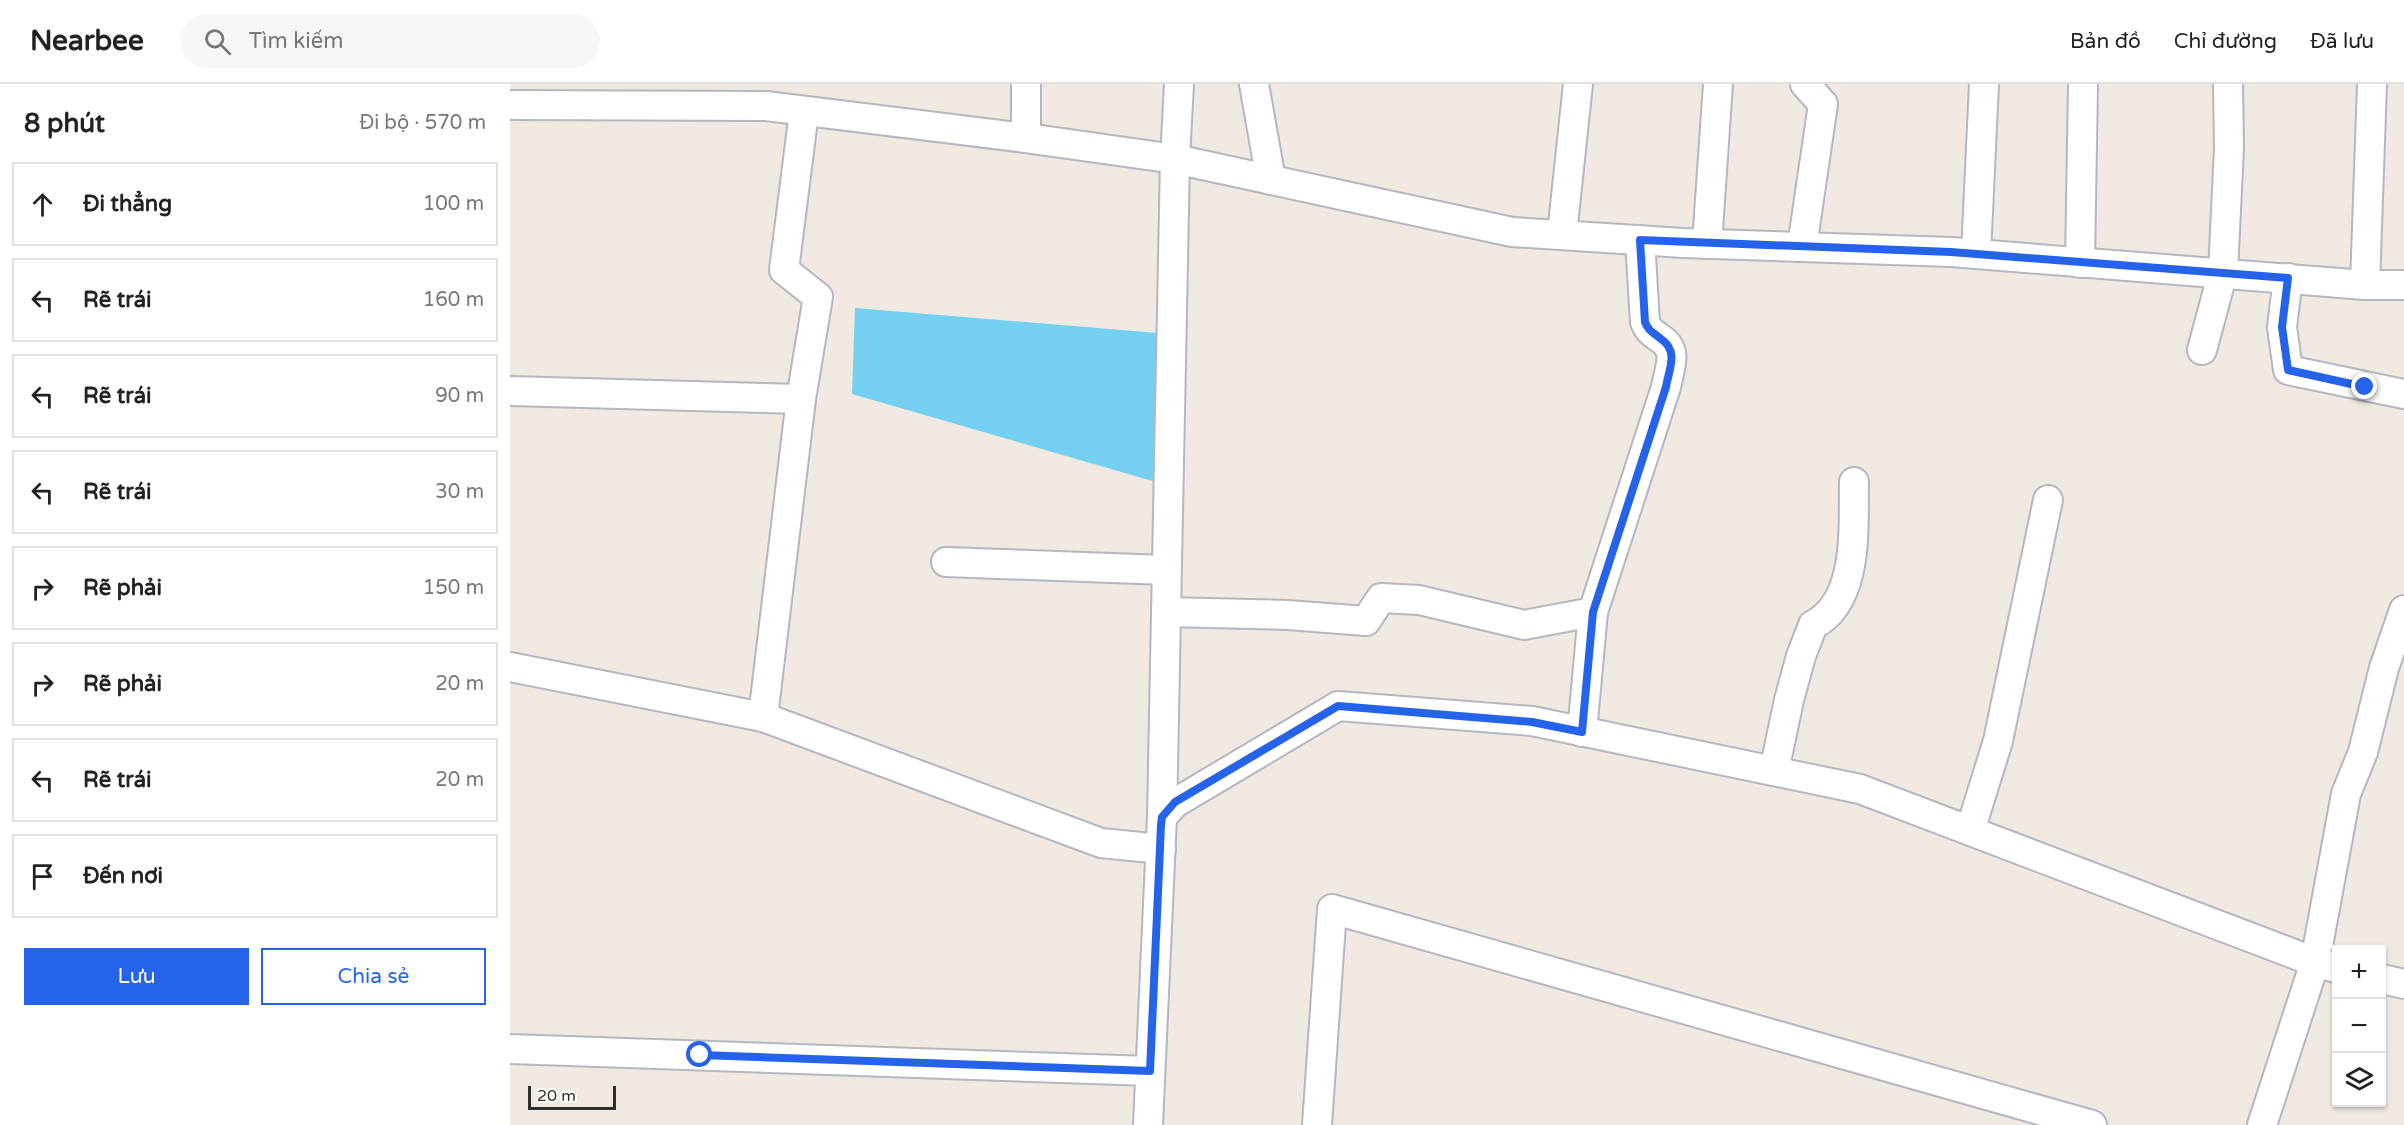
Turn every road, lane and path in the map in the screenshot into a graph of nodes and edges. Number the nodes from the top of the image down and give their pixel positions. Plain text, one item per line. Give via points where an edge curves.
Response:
1 (1026, 84) edge
2 (1179, 84) edge
3 (1254, 84) edge
4 (1578, 84) edge
5 (1719, 84) edge
6 (1805, 84) edge
7 (1984, 84) edge
8 (2083, 84) edge
9 (2228, 84) edge
10 (2372, 84) edge
11 (799, 102) edge
12 (510, 105) edge
13 (1026, 138) junction
14 (1175, 159) junction
15 (1271, 180) junction
16 (1562, 234) junction
17 (1640, 240) junction
18 (1707, 244) junction
19 (1802, 247) junction
20 (1976, 254) junction
21 (2080, 263) junction
22 (2223, 272) junction
23 (2288, 278) junction
24 (2365, 285) junction
25 (2404, 285) edge
26 (2202, 350) dead end
27 (510, 391) edge
28 (2404, 394) edge
29 (801, 399) junction
30 (1854, 482) dead end
31 (2048, 500) dead end
32 (946, 562) dead end
33 (1166, 570) junction
34 (2404, 610) edge
35 (1166, 612) junction
36 (1593, 612) junction
37 (510, 667) edge
38 (763, 717) junction
39 (1582, 732) junction
40 (1774, 771) junction
41 (1162, 817) junction
42 (1970, 831) junction
43 (1161, 849) junction
44 (2326, 965) edge
45 (2386, 980) edge
46 (2404, 984) edge
47 (510, 1049) edge
48 (1150, 1071) junction
49 (1148, 1125) edge
50 (1317, 1125) edge
51 (2092, 1125) edge
52 (2262, 1125) edge

1 - 13 street
2 - 14 street
3 - 15 street
4 - 16 street
5 - 18 street
6 - 19 street via 1823,104
7 - 20 street
8 - 21 street
9 - 22 street
10 - 24 street
11 - 12 street via 766,106
11 - 13 street
11 - 29 street via 784,270 818,297
13 - 14 street
14 - 15 street
14 - 33 street
15 - 16 street via 1512,232
16 - 17 street
17 - 18 street
17 - 36 street via 1645,322 1649,331 1671,347 1673,355
18 - 19 street
19 - 20 street
20 - 21 street
21 - 22 street
22 - 23 street
22 - 26 street
23 - 24 street
23 - 28 street via 2282,327 2288,370
24 - 25 street
27 - 29 street
29 - 38 street
30 - 40 street via 1851,566 1835,605 1813,625 1801,656
31 - 42 street via 1998,741
32 - 33 street
33 - 35 street
34 - 44 street via 2384,668 2363,752 2346,794
35 - 36 street via 1366,621 1381,598 1419,600 1524,625
35 - 41 street
36 - 39 street
37 - 38 street
38 - 43 street via 1101,843
39 - 40 street
39 - 41 street via 1532,722 1338,706 1175,802
40 - 42 street via 1860,789
41 - 43 street
42 - 44 street
43 - 48 street
44 - 52 street
45 - 46 street
47 - 48 street
48 - 49 street
50 - 51 street via 1332,909

